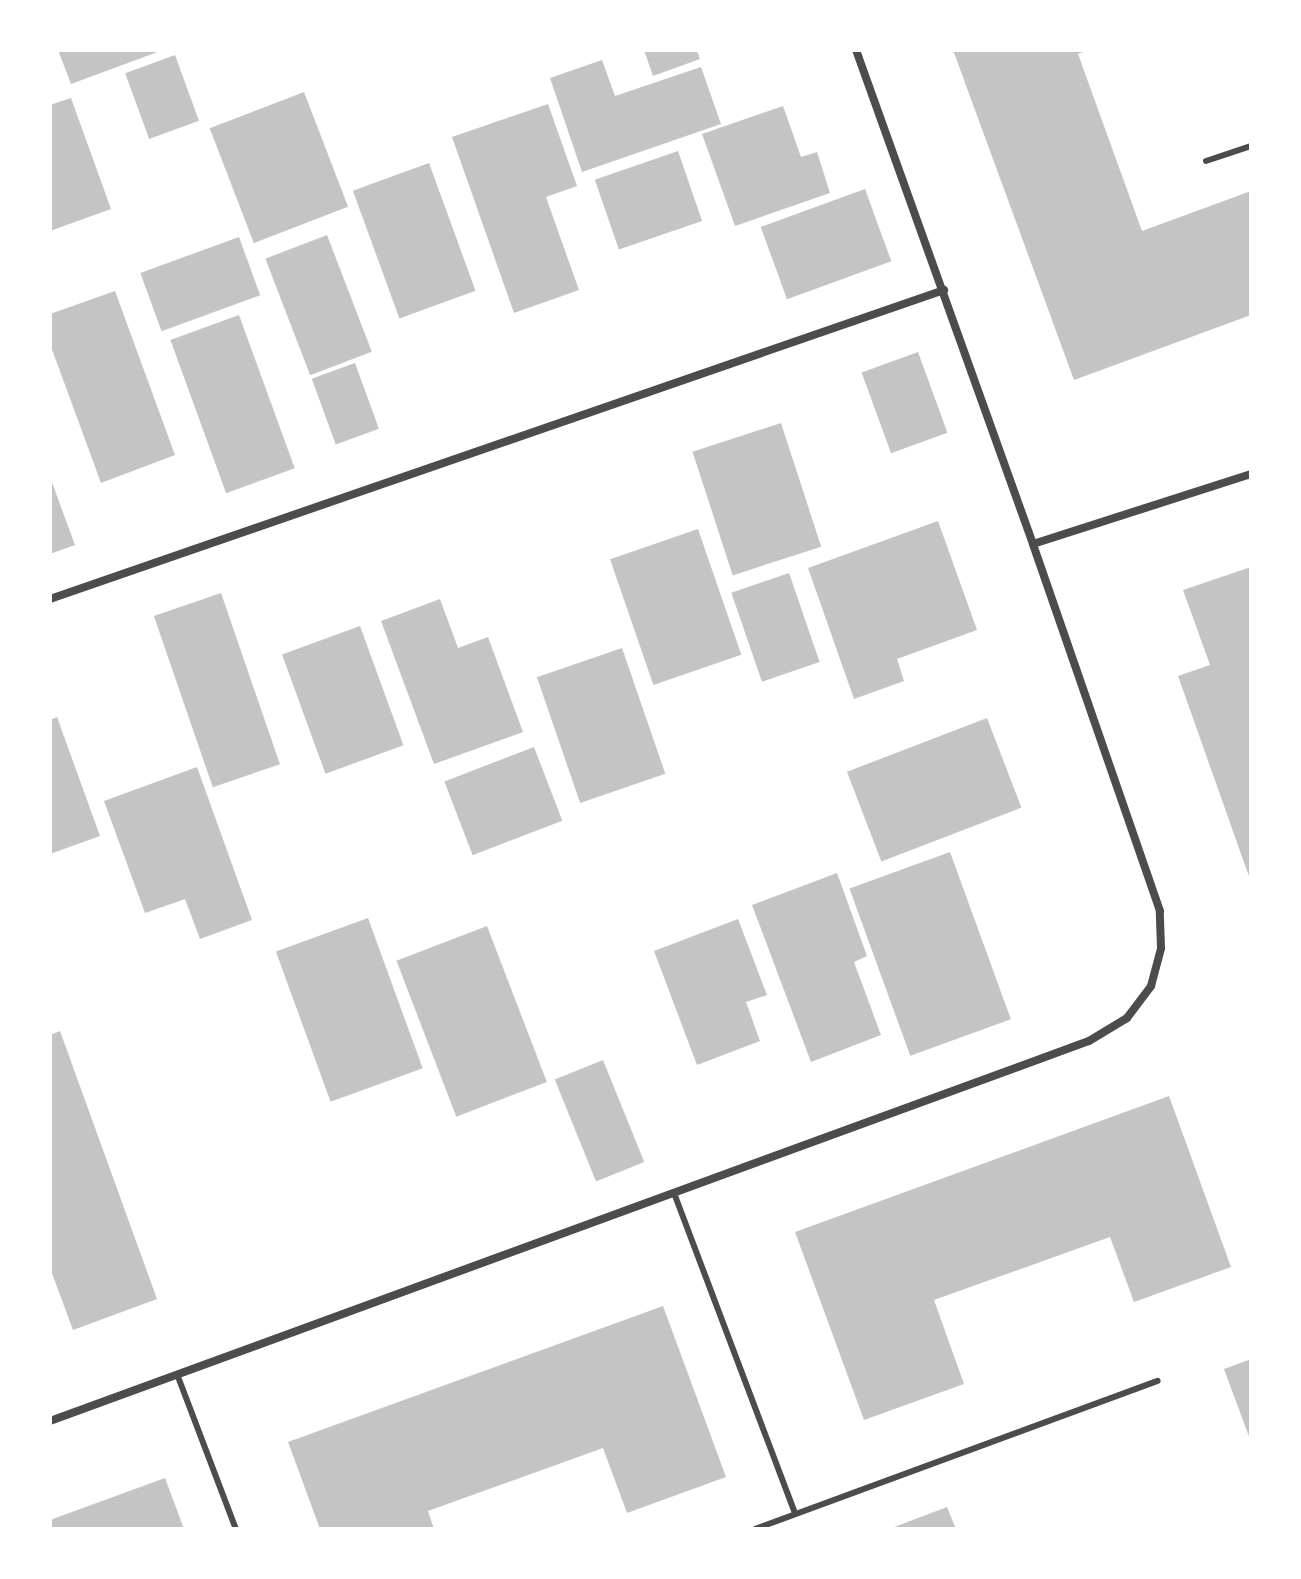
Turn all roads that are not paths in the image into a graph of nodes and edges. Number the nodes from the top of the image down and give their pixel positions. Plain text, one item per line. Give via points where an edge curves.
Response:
1 (856, 50) edge
2 (1251, 146) edge
3 (1206, 161) dead end
4 (944, 290) junction
5 (1251, 474) edge
6 (1033, 544) junction
7 (50, 599) edge
8 (674, 1193) junction
9 (177, 1374) junction
10 (1158, 1381) dead end
11 (50, 1421) edge
12 (795, 1514) junction
13 (236, 1529) edge
14 (755, 1529) edge

1 - 4 street
2 - 3 lane
4 - 6 street
4 - 7 street
5 - 6 street
6 - 8 street via 1160,911 1161,948 1151,986 1127,1018 1089,1041
8 - 9 street
8 - 12 lane
9 - 11 street
9 - 13 lane
10 - 12 lane
12 - 14 lane

